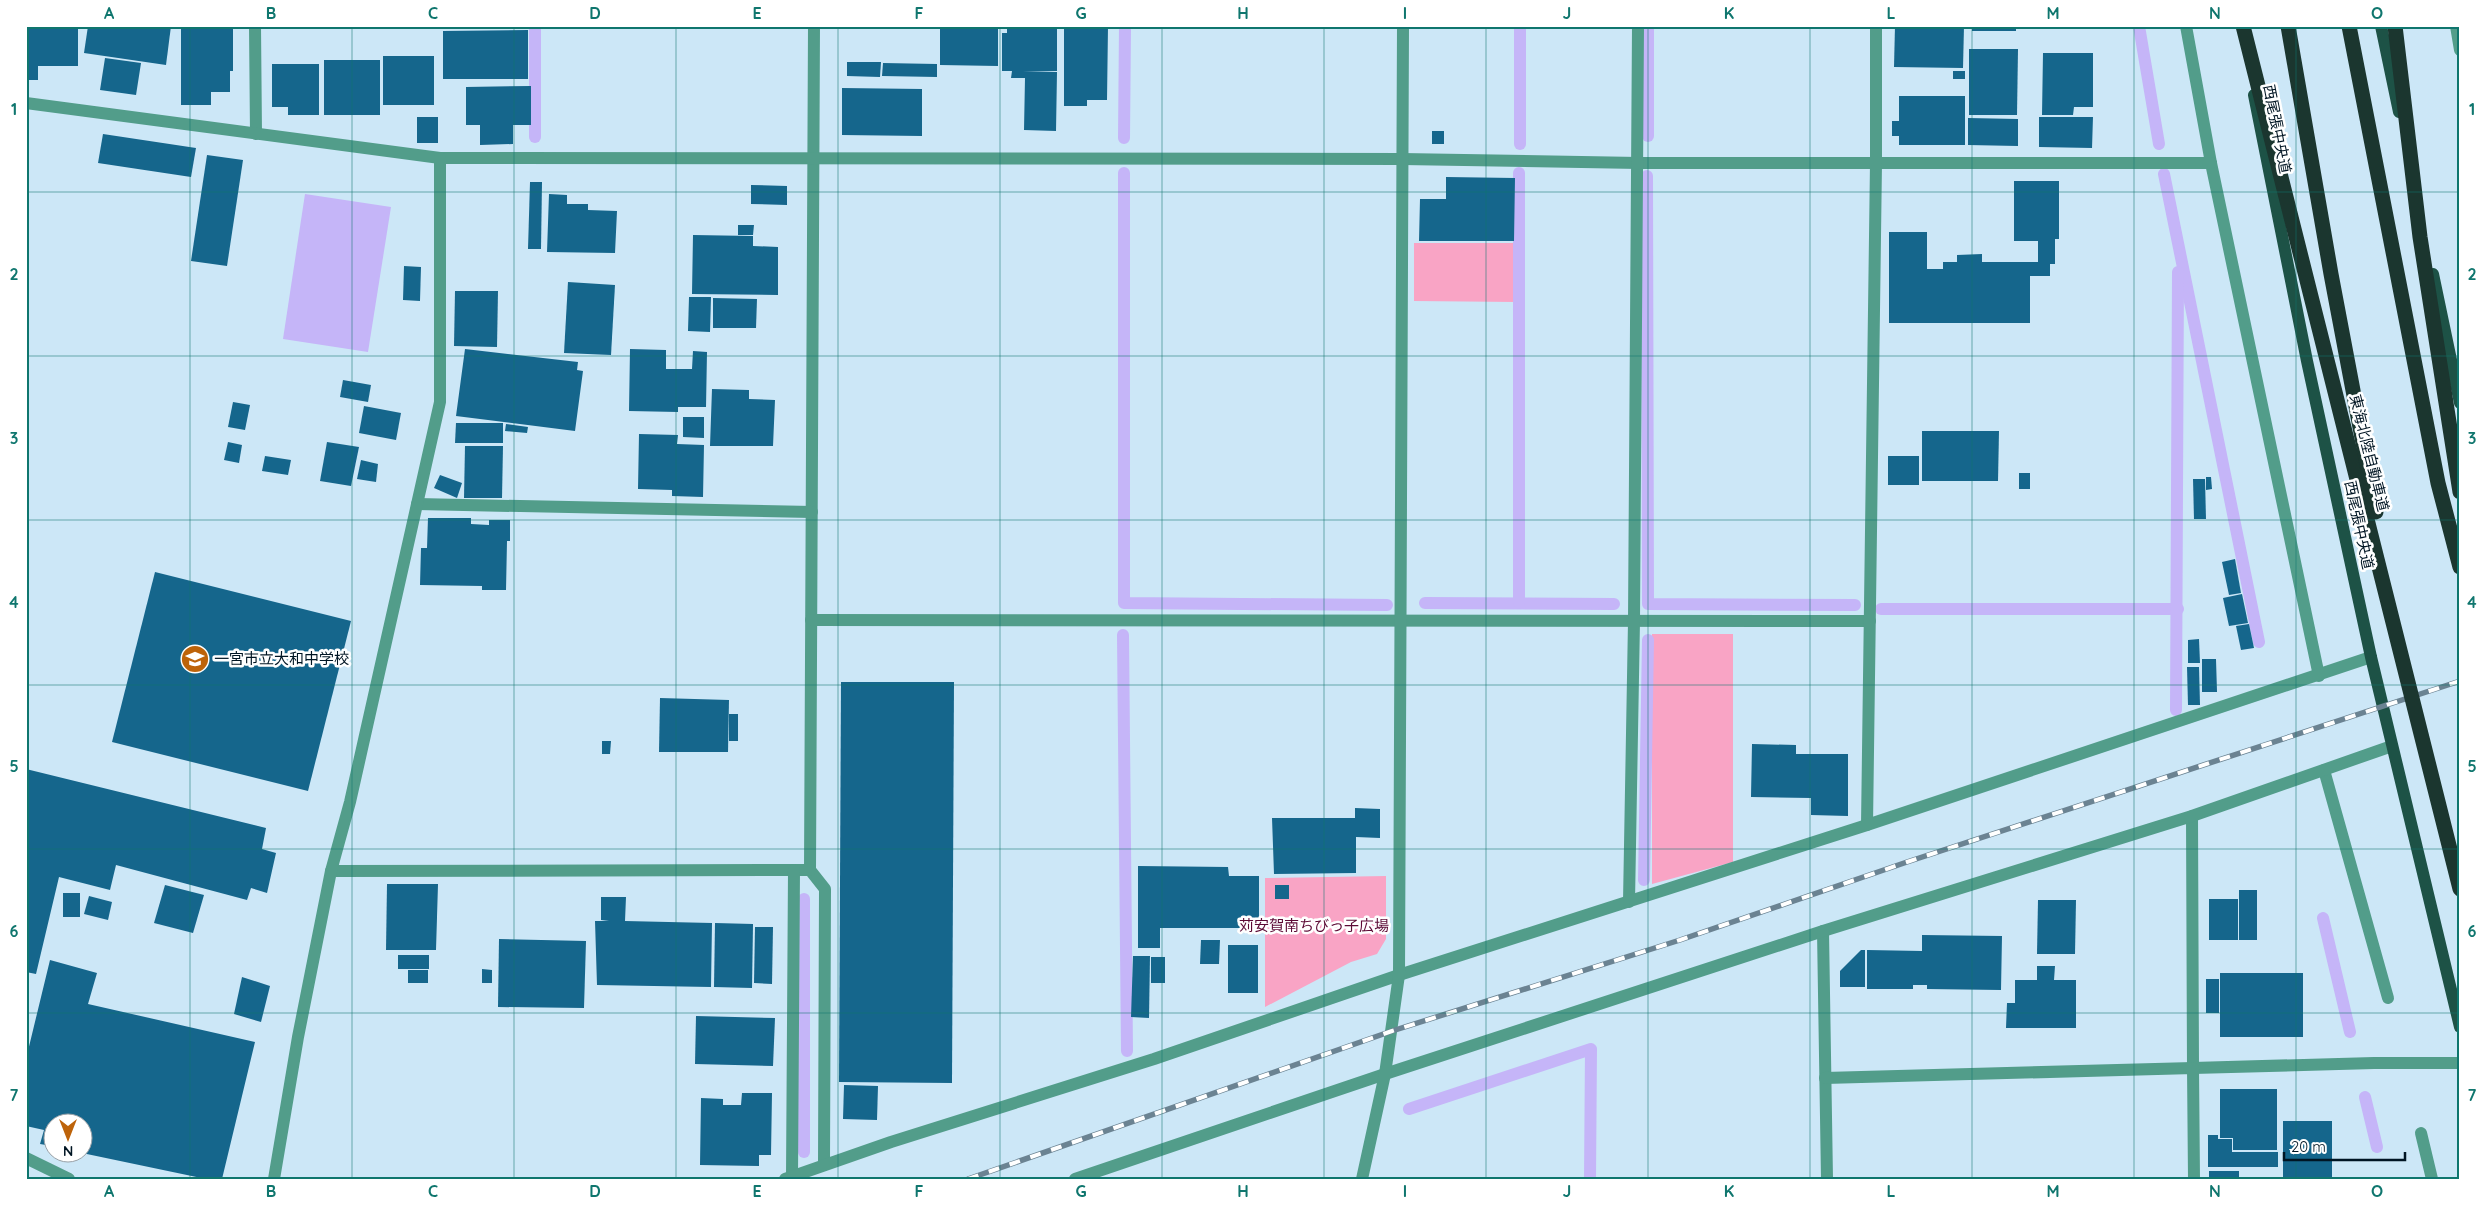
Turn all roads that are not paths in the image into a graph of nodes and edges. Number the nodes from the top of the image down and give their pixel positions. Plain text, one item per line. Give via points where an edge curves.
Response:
1 (255, 26) edge
2 (814, 26) edge
3 (1403, 26) edge
4 (1638, 26) edge
5 (1876, 26) edge
6 (2186, 26) edge
7 (2242, 26) edge
8 (2288, 26) edge
9 (2349, 26) edge
10 (2382, 26) edge
11 (2395, 26) edge
12 (2456, 26) edge
13 (2459, 43) edge
14 (26, 103) edge
15 (256, 134) junction
16 (440, 158) junction
17 (813, 158) junction
18 (1402, 159) junction
19 (1639, 163) junction
20 (1876, 163) junction
21 (2211, 163) junction
22 (2460, 403) edge
23 (2460, 492) edge
24 (416, 504) junction
25 (812, 512) junction
26 (2460, 567) edge
27 (811, 620) junction
28 (1634, 621) junction
29 (1870, 621) junction
30 (1400, 622) junction
31 (2371, 657) junction
32 (2319, 676) junction
33 (2418, 716) junction
34 (2392, 746) junction
35 (2324, 770) junction
36 (2192, 816) junction
37 (1867, 825) junction
38 (794, 870) junction
39 (810, 870) junction
40 (332, 871) junction
41 (2460, 889) edge
42 (1629, 902) junction
43 (1823, 931) junction
44 (1400, 975) junction
45 (2388, 998) dead end
46 (2460, 1027) edge
47 (2460, 1064) edge
48 (2193, 1068) junction
49 (1384, 1074) junction
50 (1825, 1078) junction
51 (2421, 1133) dead end
52 (26, 1158) edge
53 (824, 1165) junction
54 (788, 1177) edge
55 (70, 1179) edge
56 (274, 1179) edge
57 (1075, 1179) edge
58 (1362, 1179) edge
59 (1827, 1179) edge
60 (2194, 1179) edge
61 (2432, 1179) edge

1 - 15 street
2 - 17 street
3 - 18 street
4 - 19 street
5 - 20 street
6 - 21 street
7 - 31 main road, 西尾張中央道 via 2307,361
7 - 33 highway, 東海北陸自動車道, bridge
8 - 33 highway, bridge via 2369,479
9 - 26 highway via 2438,483
10 - 22 main road
11 - 23 highway, bridge via 2420,237
12 - 13 street
14 - 15 street
15 - 16 street
16 - 17 street
16 - 24 street via 440,402
17 - 18 street
17 - 25 street
18 - 19 street
18 - 30 street
19 - 20 street
19 - 28 street
20 - 21 street
20 - 29 street
21 - 32 street
24 - 25 street
24 - 40 street
25 - 27 street
27 - 30 street
27 - 39 street
28 - 29 street
28 - 30 street
28 - 42 street
29 - 37 street
30 - 44 street
31 - 32 street
31 - 34 main road, 西尾張中央道
32 - 37 street
33 - 41 highway, 東海北陸自動車道, bridge
34 - 35 street
34 - 46 main road, 西尾張中央道
35 - 36 street
35 - 45 street
36 - 43 street
36 - 48 street
37 - 42 street
38 - 39 street
38 - 40 street
38 - 54 street
39 - 53 street via 825,889
40 - 56 street via 298,1037
42 - 44 street
43 - 49 street
43 - 50 street
44 - 49 street
44 - 53 street via 1154,1059
47 - 48 street
48 - 50 street
48 - 60 street
49 - 57 street
49 - 58 street
50 - 59 street
51 - 61 street
52 - 55 street
53 - 54 street

